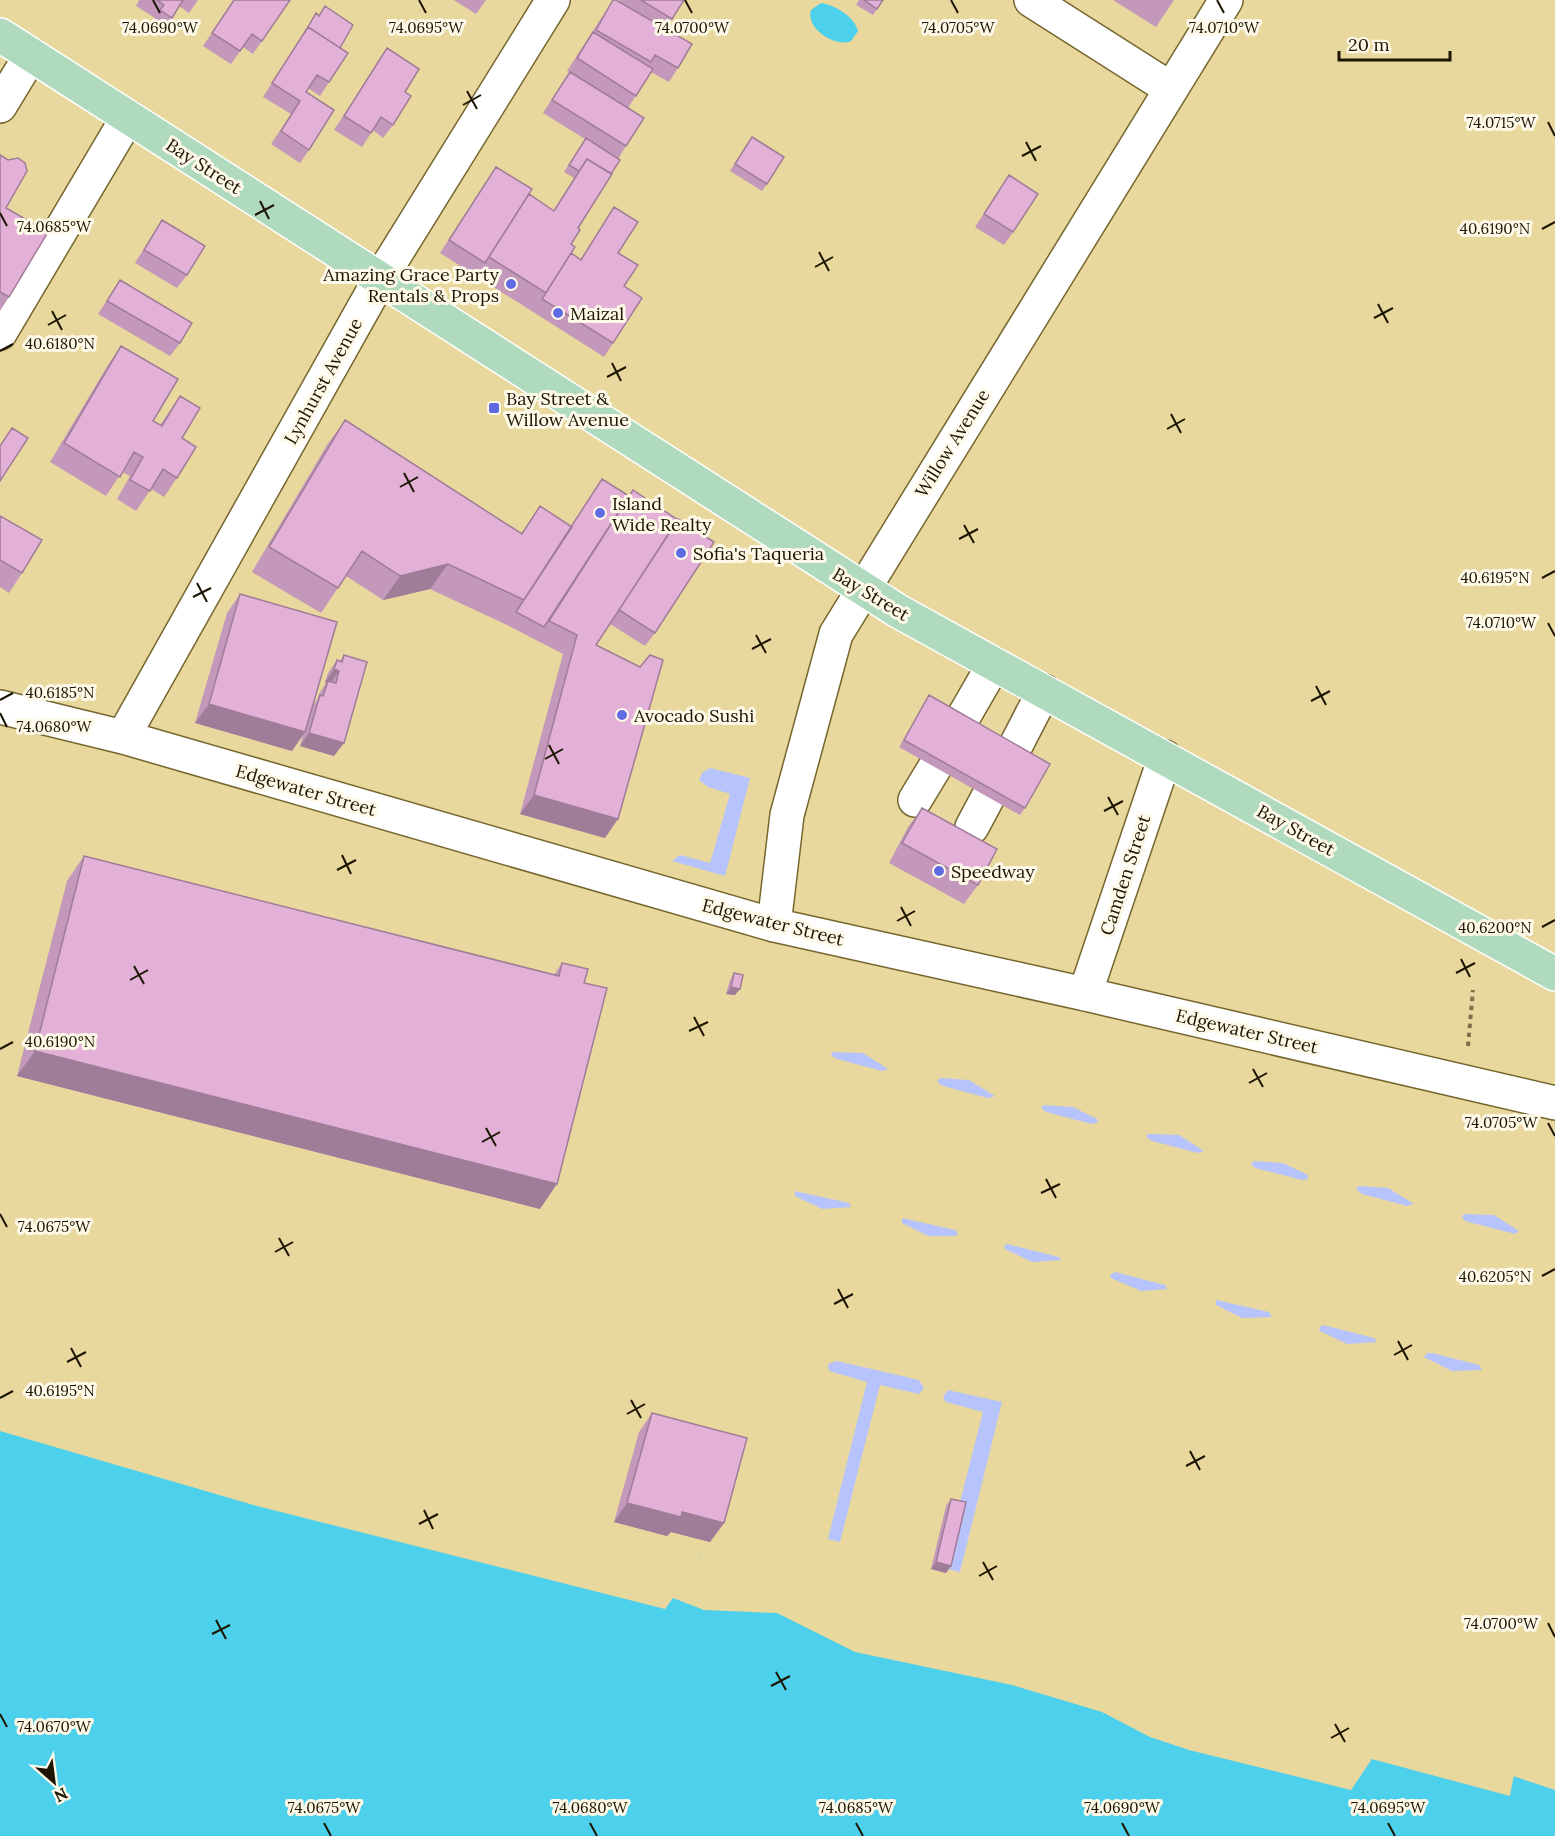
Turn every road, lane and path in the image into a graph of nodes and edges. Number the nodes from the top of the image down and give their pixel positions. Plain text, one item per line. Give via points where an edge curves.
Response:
1 (553, 0) edge
2 (1031, 0) edge
3 (1226, 0) edge
4 (0, 35) edge
5 (31, 55) junction
6 (1171, 89) junction
7 (0, 106) edge
8 (128, 117) junction
9 (380, 279) junction
10 (0, 333) edge
11 (862, 588) junction
12 (994, 664) junction
13 (1044, 691) junction
14 (0, 707) edge
15 (960, 723) edge
16 (123, 737) junction
17 (1012, 751) edge
18 (1165, 757) junction
19 (935, 767) edge
20 (988, 796) edge
21 (915, 800) dead end
22 (972, 827) dead end
23 (774, 925) junction
24 (1555, 974) edge
25 (1473, 990) dead end
26 (1085, 994) junction
27 (1468, 1046) dead end
28 (1555, 1103) edge

1 - 9 street, Lynhurst Avenue
2 - 6 street
3 - 6 street, Willow Avenue
4 - 5 main road, Bay Street
5 - 7 street
5 - 8 main road, Bay Street
6 - 11 street, Willow Avenue
8 - 9 main road, Bay Street
8 - 10 street
9 - 11 main road, Bay Street
9 - 16 street, Lynhurst Avenue
11 - 12 main road, Bay Street
11 - 23 street, Willow Avenue via 836,634 787,815
12 - 13 main road, Bay Street
12 - 15 street
13 - 17 street
13 - 18 main road, Bay Street
14 - 16 street, Edgewater Street
16 - 23 street, Edgewater Street
18 - 24 main road, Bay Street
18 - 26 street, Camden Street
19 - 21 street
20 - 22 street
23 - 26 street, Edgewater Street
25 - 27 path
26 - 28 street, Edgewater Street

